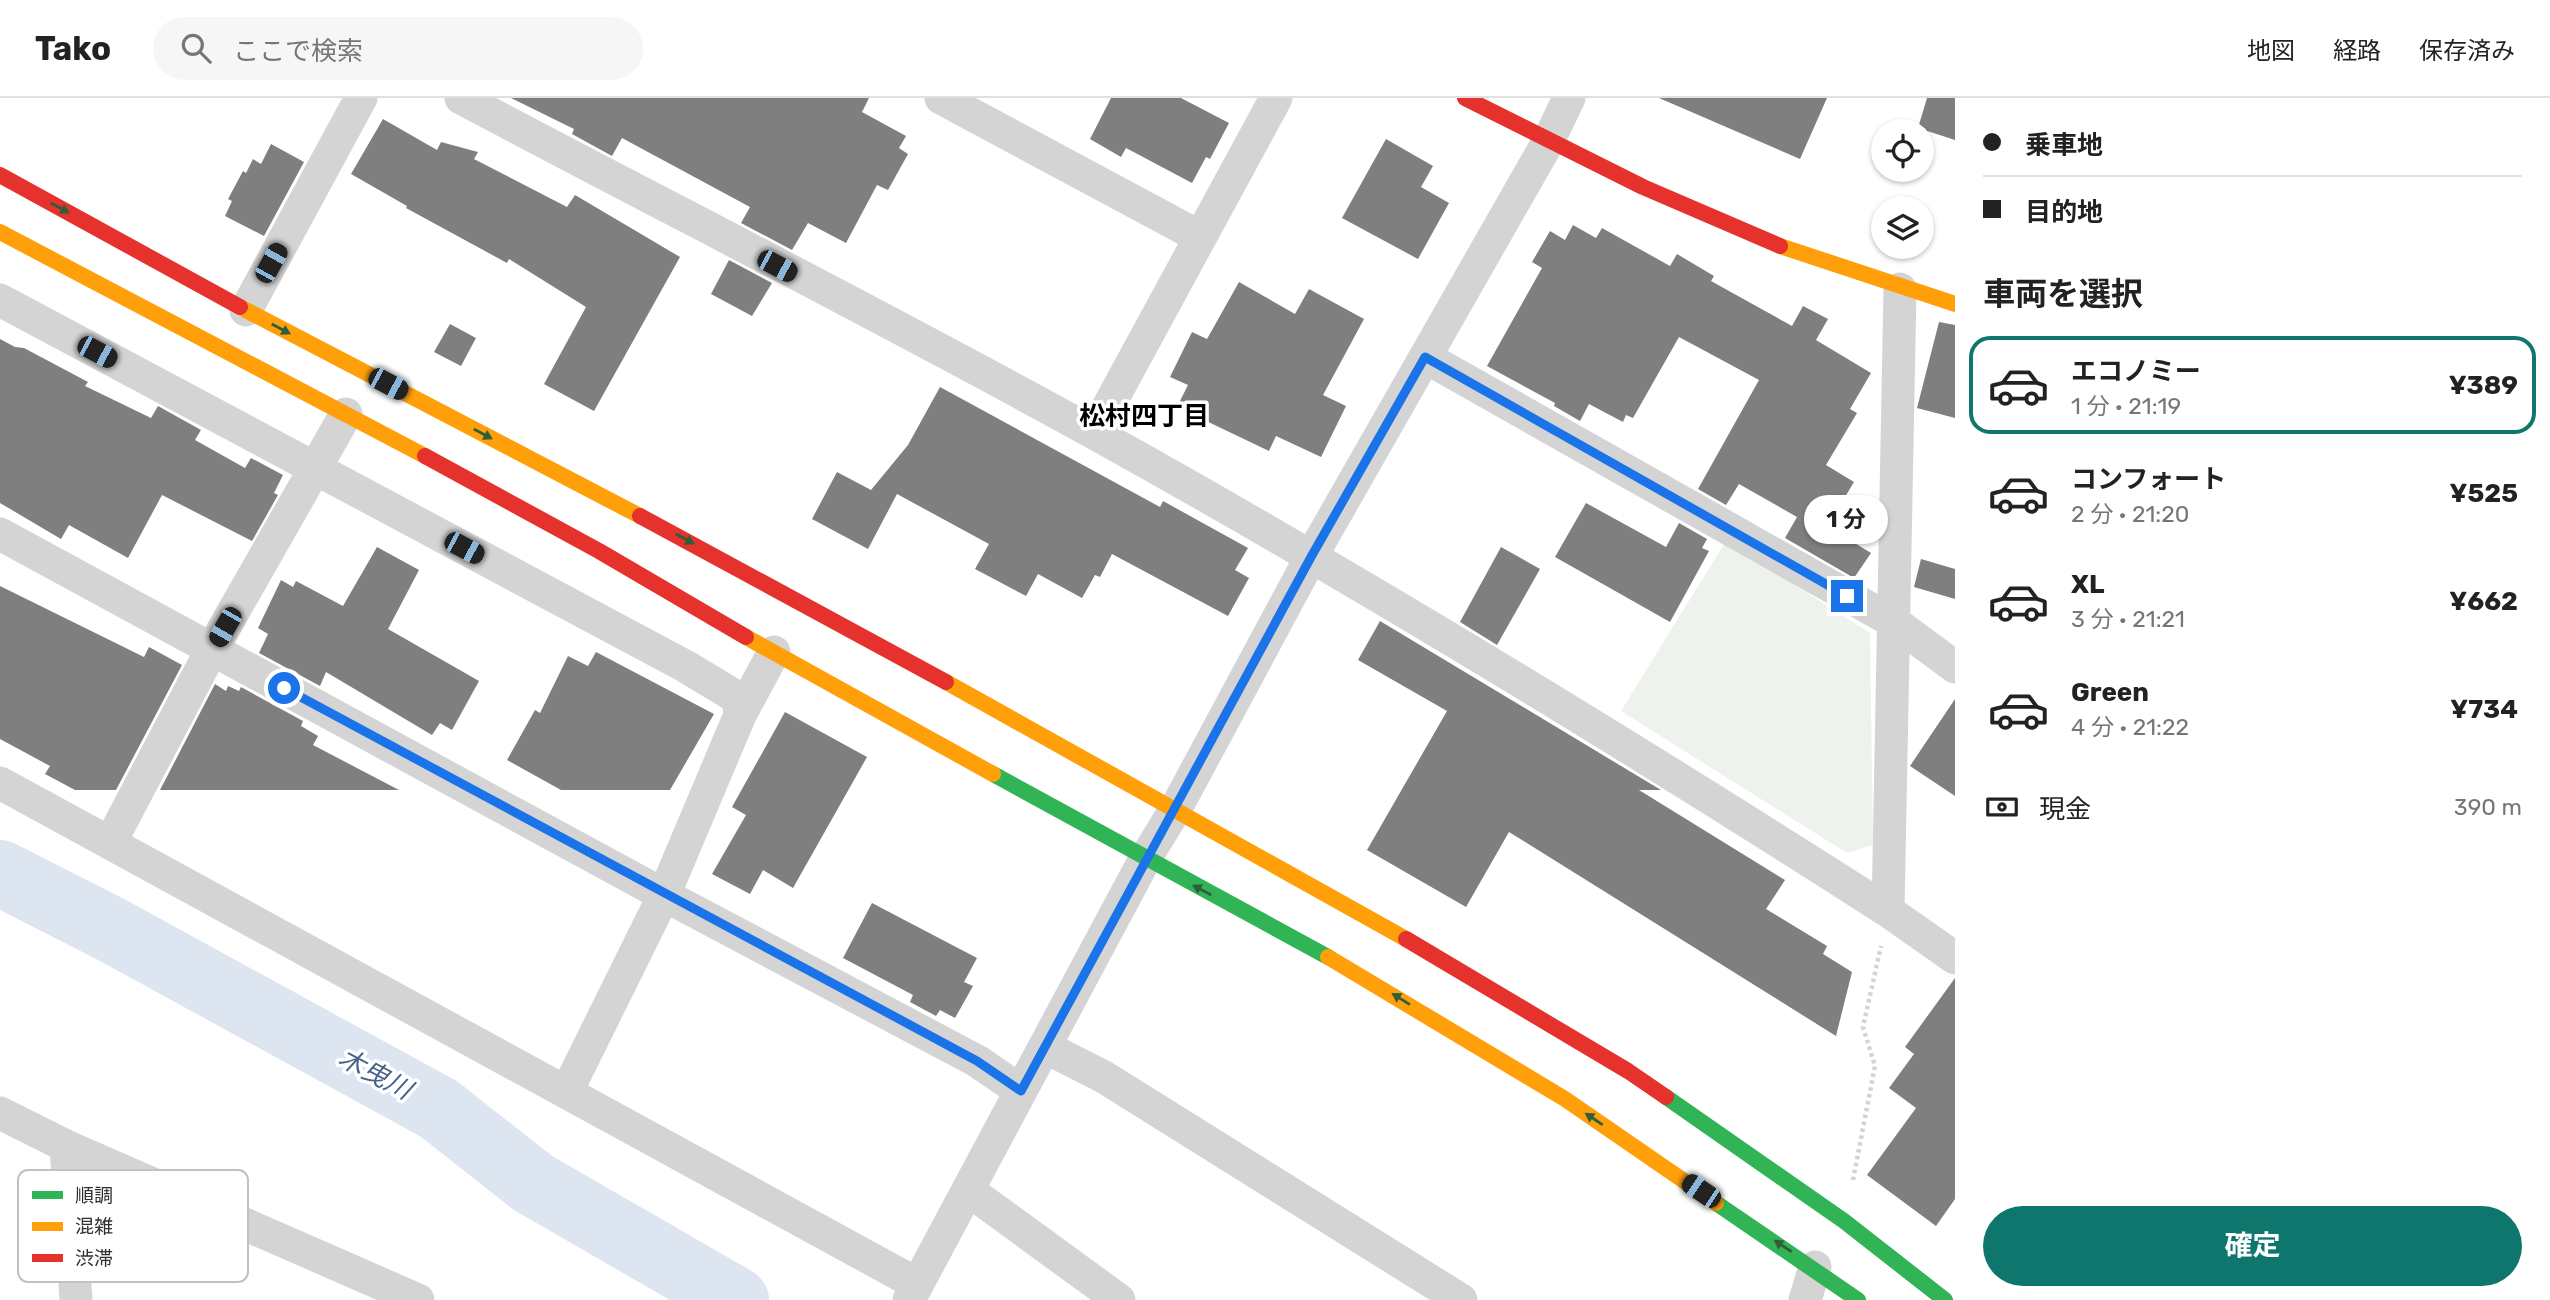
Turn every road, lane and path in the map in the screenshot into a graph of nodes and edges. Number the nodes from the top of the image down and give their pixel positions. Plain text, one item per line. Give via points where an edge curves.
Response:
1 (361, 98) edge
2 (461, 98) edge
3 (942, 98) edge
4 (1276, 98) edge
5 (1465, 98) edge
6 (1569, 98) edge
7 (1548, 142) junction
8 (0, 175) edge
9 (0, 232) edge
10 (1200, 237) junction
11 (1900, 289) junction
12 (0, 300) edge
13 (1955, 304) edge
14 (246, 310) junction
15 (1425, 357) junction
16 (346, 414) junction
17 (1094, 433) junction
18 (316, 469) junction
19 (0, 534) edge
20 (1311, 557) junction
21 (1894, 622) junction
22 (212, 649) junction
23 (774, 652) junction
24 (1955, 667) edge
25 (740, 715) junction
26 (0, 783) edge
27 (1175, 810) junction
28 (110, 843) junction
29 (1145, 859) junction
30 (664, 895) junction
31 (1888, 911) junction
32 (1955, 958) edge
33 (1045, 1047) junction
34 (567, 1091) junction
35 (1021, 1091) junction
36 (0, 1113) edge
37 (66, 1146) junction
38 (68, 1170) edge
39 (121, 1170) edge
40 (968, 1190) junction
41 (1844, 1221) junction
42 (248, 1226) edge
43 (1815, 1267) junction
44 (75, 1282) edge
45 (913, 1292) edge
46 (76, 1300) edge
47 (418, 1300) edge
48 (1119, 1300) edge
49 (1461, 1300) edge
50 (1805, 1300) edge
51 (1858, 1300) edge
52 (1945, 1300) edge

1 - 14 street
2 - 17 street
3 - 10 street
4 - 10 street
5 - 7 street
6 - 7 street
7 - 11 street via 1754,234
7 - 15 street
8 -> 14 street
9 - 16 street
10 - 17 street
11 - 13 street
11 - 21 street
12 - 18 street
14 -> 27 street via 768,583
15 - 20 street
15 - 21 street
16 - 18 street
16 - 23 street
17 - 20 street
18 - 22 street
18 - 25 street via 685,666 738,698
19 - 22 street
20 - 27 street
20 - 31 street via 1658,764
21 - 24 street
21 - 31 street
22 - 28 street
22 - 30 street
23 - 25 street
23 - 29 street
25 - 30 street
26 - 28 street
27 - 29 street
27 - 41 street via 1386,927 1628,1071
28 - 34 street
29 - 33 street
43 -> 29 street via 1565,1100 1375,982
30 - 34 street
30 - 35 street via 977,1061
31 - 32 street
31 - 41 path via 1863,1027 1875,1066
33 - 35 street
33 - 49 street via 1104,1077
34 - 45 street
35 - 40 street
36 - 37 street
37 - 38 street
37 - 39 street
40 - 45 street
40 - 48 street
41 - 52 street
42 - 47 street
43 - 50 street
43 - 51 street
44 - 46 street

